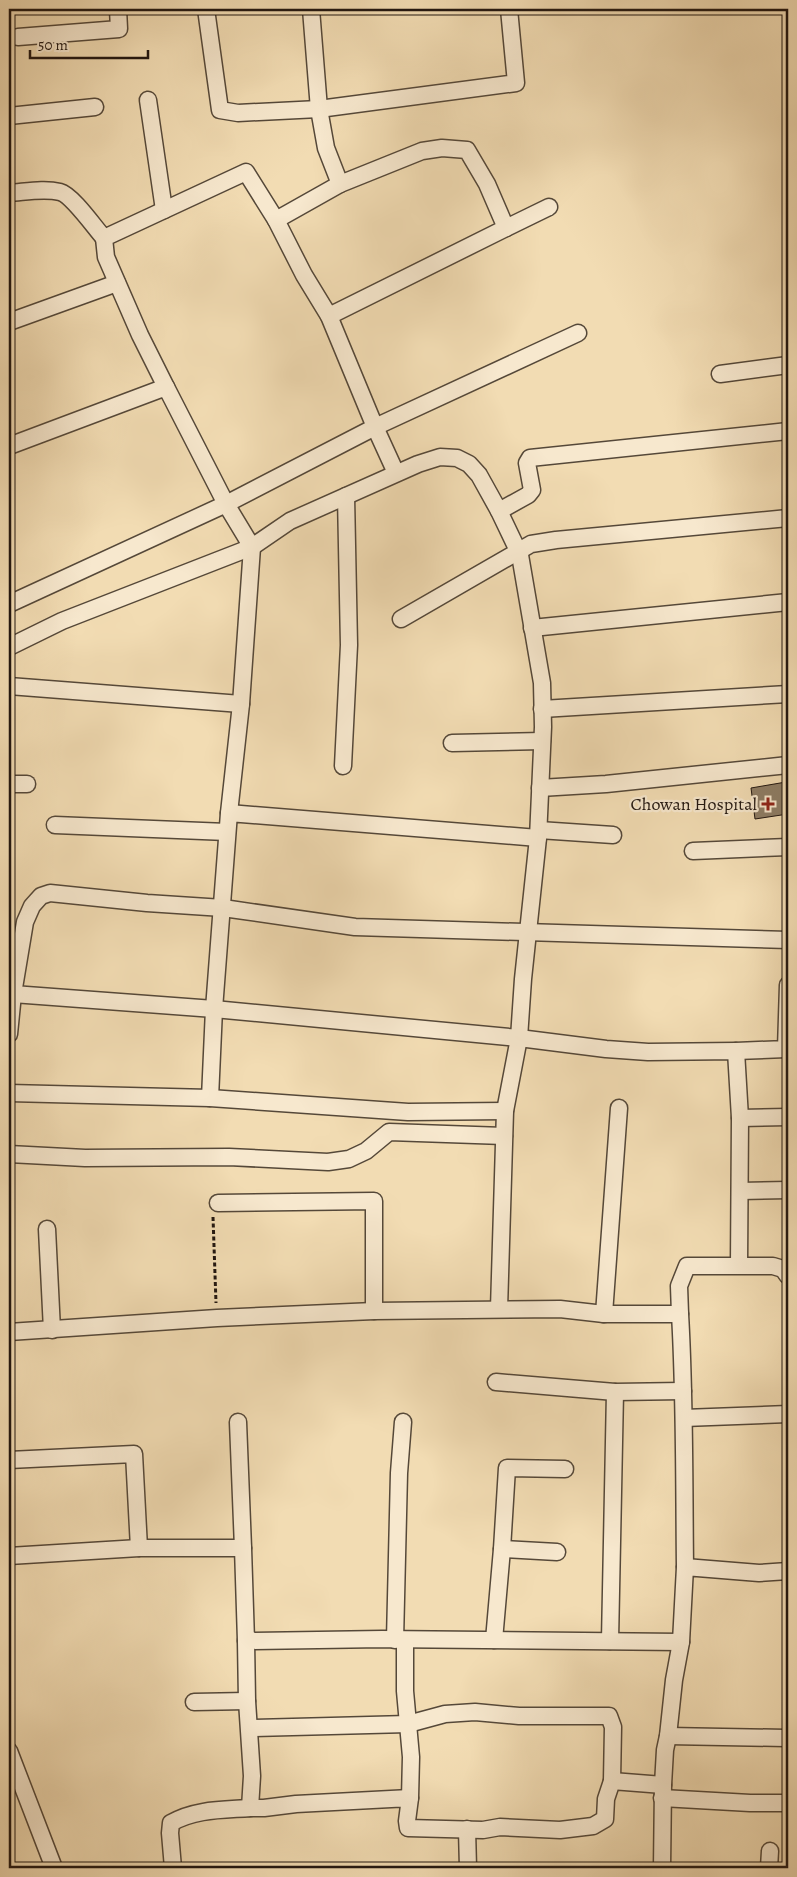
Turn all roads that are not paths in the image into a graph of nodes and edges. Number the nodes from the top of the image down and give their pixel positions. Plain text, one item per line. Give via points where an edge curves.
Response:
1 (118, 9) edge
2 (206, 9) edge
3 (312, 9) edge
4 (509, 9) edge
5 (18, 37) dead end
6 (148, 100) dead end
7 (95, 107) dead end
8 (319, 109) junction
9 (9, 116) edge
10 (340, 184) junction
11 (9, 193) edge
12 (549, 207) dead end
13 (164, 210) junction
14 (276, 220) junction
15 (506, 228) junction
16 (104, 238) junction
17 (117, 283) junction
18 (329, 316) junction
19 (9, 322) edge
20 (578, 332) dead end
21 (788, 365) edge
22 (720, 374) dead end
23 (166, 388) junction
24 (375, 427) junction
25 (788, 430) edge
26 (9, 446) edge
27 (396, 473) junction
28 (346, 496) junction
29 (226, 504) junction
30 (499, 511) junction
31 (788, 518) edge
32 (252, 547) junction
33 (518, 552) junction
34 (788, 602) edge
35 (9, 604) edge
36 (401, 619) dead end
37 (532, 628) junction
38 (9, 647) edge
39 (9, 686) edge
40 (788, 694) edge
41 (241, 704) junction
42 (542, 709) junction
43 (542, 741) junction
44 (452, 743) dead end
45 (343, 766) dead end
46 (788, 766) edge
47 (9, 784) edge
48 (27, 784) dead end
49 (540, 788) junction
50 (229, 813) junction
51 (55, 825) dead end
52 (227, 832) junction
53 (539, 834) junction
54 (613, 835) dead end
55 (788, 847) edge
56 (693, 851) dead end
57 (223, 908) junction
58 (529, 933) junction
59 (788, 940) edge
60 (788, 985) edge
61 (13, 994) junction
62 (214, 1009) junction
63 (9, 1034) edge
64 (519, 1038) junction
65 (787, 1049) edge
66 (736, 1051) junction
67 (9, 1093) edge
68 (210, 1098) junction
69 (619, 1108) dead end
70 (504, 1111) junction
71 (788, 1117) edge
72 (740, 1118) junction
73 (504, 1136) junction
74 (9, 1154) edge
75 (788, 1190) edge
76 (740, 1191) junction
77 (218, 1204) road end
78 (47, 1230) dead end
79 (739, 1265) junction
80 (788, 1276) edge
81 (499, 1309) junction
82 (374, 1311) junction
83 (604, 1314) junction
84 (680, 1314) junction
85 (52, 1330) junction
86 (9, 1332) edge
87 (496, 1382) dead end
88 (683, 1391) junction
89 (615, 1392) junction
90 (788, 1414) edge
91 (684, 1418) junction
92 (238, 1422) dead end
93 (403, 1422) dead end
94 (9, 1460) edge
95 (565, 1469) dead end
96 (139, 1548) junction
97 (243, 1548) junction
98 (502, 1549) junction
99 (557, 1552) dead end
100 (9, 1556) edge
101 (686, 1567) junction
102 (788, 1571) edge
103 (400, 1640) junction
104 (494, 1640) junction
105 (246, 1641) junction
106 (610, 1641) junction
107 (681, 1642) junction
108 (247, 1701) junction
109 (194, 1702) dead end
110 (408, 1724) junction
111 (250, 1728) junction
112 (668, 1736) junction
113 (786, 1738) dead end
114 (9, 1751) edge
115 (612, 1781) junction
116 (662, 1792) junction
117 (410, 1798) junction
118 (788, 1803) edge
119 (250, 1808) junction
120 (467, 1829) junction
121 (770, 1851) dead end
122 (54, 1868) edge
123 (173, 1868) edge
124 (468, 1868) edge
125 (662, 1868) edge
126 (769, 1868) edge

1 - 5 street via 119,29
2 - 8 street via 220,110 238,113
3 - 8 street
4 - 8 street via 516,83
6 - 13 street
7 - 9 street
8 - 10 street via 326,148
10 - 14 street
10 - 15 street via 422,151 442,148 467,150 487,184
11 - 16 street via 62,192
12 - 15 street
13 - 14 street via 246,172
13 - 16 street
14 - 18 street
15 - 18 street
16 - 17 street via 106,256
17 - 19 street
17 - 23 street
18 - 24 street
20 - 24 street
21 - 22 street
23 - 26 street
23 - 29 street
24 - 27 street
24 - 29 street
25 - 30 street via 530,458 527,463 532,490
27 - 28 street
27 - 30 street via 440,457 457,458 469,464 479,475
28 - 32 street via 290,521
28 - 45 street via 349,645
29 - 32 street
29 - 35 street
30 - 33 street
31 - 33 street via 556,540 531,544
32 - 38 street via 62,621
32 - 41 street
33 - 36 street
33 - 37 street
34 - 37 street
37 - 42 street via 542,683
39 - 41 street
40 - 42 street
41 - 50 street
42 - 43 street
43 - 44 street
43 - 49 street
46 - 49 street
47 - 48 street
49 - 53 street
50 - 52 street
50 - 53 street
51 - 52 street
52 - 57 street
53 - 54 street
53 - 58 street
55 - 56 street
57 - 58 street via 355,927
57 - 61 street via 50,893 41,896 25,922
57 - 62 street
58 - 59 street
58 - 64 street
60 - 65 street
61 - 62 street
61 - 63 street
62 - 64 street
62 - 68 street
64 - 66 street via 587,1048 648,1052
64 - 70 street
65 - 66 street
66 - 72 street
67 - 68 street
68 - 70 street via 408,1112
69 - 83 street
70 - 73 street
71 - 72 street
72 - 76 street
73 - 74 street via 389,1132 366,1151 349,1159 328,1162 229,1157 85,1158
73 - 81 street
75 - 76 street
76 - 79 street
77 - 82 street via 374,1201
78 - 85 street
79 - 80 street via 774,1266
79 - 84 street via 687,1266 679,1286
81 - 82 street
81 - 83 street via 560,1309
82 - 85 street
83 - 84 street
84 - 88 street
85 - 86 street
87 - 89 street
88 - 89 street
88 - 91 street
89 - 106 street
90 - 91 street
91 - 101 street
92 - 97 street
93 - 103 street via 399,1473
94 - 96 street via 134,1454
95 - 98 street via 507,1468
96 - 97 street
96 - 100 street
97 - 105 street
98 - 99 street
98 - 104 street
101 - 102 street via 759,1573
101 - 107 street
103 - 104 street
103 - 105 street
103 - 110 street
104 - 106 street
105 - 108 street
106 - 107 street
107 - 112 street
108 - 109 street
108 - 111 street
110 - 111 street
110 - 115 street via 445,1714 475,1712 519,1716 609,1716 613,1727
110 - 117 street
111 - 119 street
112 - 113 street
112 - 116 street
114 - 122 street
115 - 116 street
115 - 120 street via 606,1799 605,1819 594,1826 560,1830
116 - 118 street via 750,1803
116 - 125 street
117 - 119 street
117 - 120 street via 408,1828
119 - 123 street via 196,1812 171,1823
120 - 124 street
121 - 126 street

